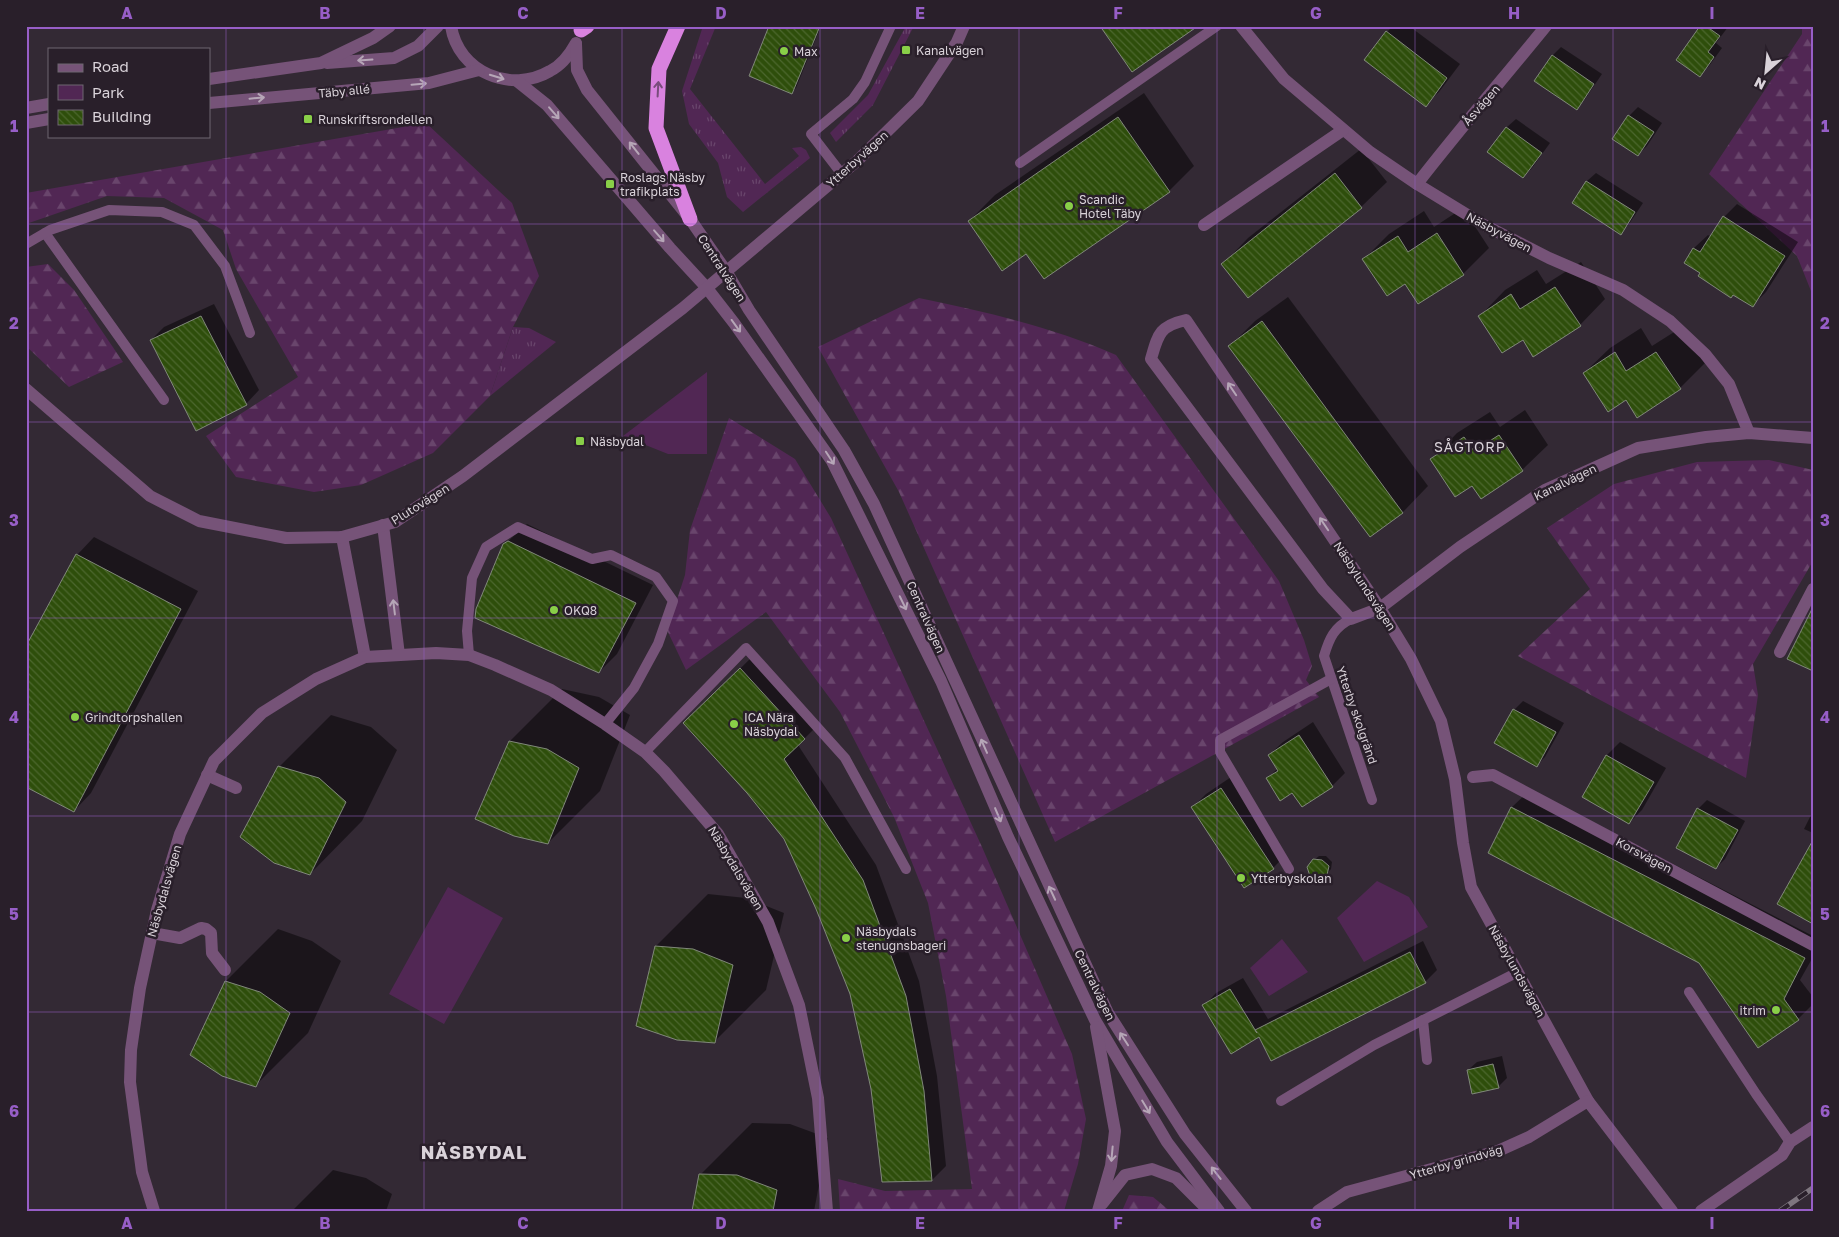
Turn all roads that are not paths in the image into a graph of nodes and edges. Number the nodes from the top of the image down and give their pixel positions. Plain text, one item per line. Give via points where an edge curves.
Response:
1 (390, 26) edge
2 (438, 26) edge
3 (450, 26) edge
4 (678, 26) edge
5 (891, 26) edge
6 (964, 26) edge
7 (1216, 26) edge
8 (1241, 26) edge
9 (1546, 26) edge
10 (581, 32) edge
11 (321, 63) junction
12 (478, 70) junction
13 (210, 79) edge
14 (517, 81) junction
15 (210, 103) edge
16 (48, 104) edge
17 (26, 108) edge
18 (48, 119) edge
19 (26, 123) edge
20 (1343, 130) junction
21 (1020, 163) dead end
22 (841, 173) junction
23 (1417, 184) junction
24 (690, 219) junction
25 (1204, 225) dead end
26 (46, 233) junction
27 (26, 244) edge
28 (726, 271) junction
29 (706, 288) junction
30 (250, 333) dead end
31 (26, 389) edge
32 (164, 400) dead end
33 (1749, 433) junction
34 (1813, 438) edge
35 (384, 525) junction
36 (342, 538) junction
37 (1813, 589) edge
38 (1380, 608) junction
39 (1351, 619) junction
40 (1780, 652) dead end
41 (399, 655) junction
42 (469, 655) junction
43 (365, 657) junction
44 (1331, 679) junction
45 (605, 724) junction
46 (645, 752) junction
47 (207, 775) junction
48 (1473, 777) dead end
49 (236, 788) dead end
50 (1372, 800) dead end
51 (906, 869) dead end
52 (1288, 869) dead end
53 (152, 933) junction
54 (1813, 945) edge
55 (225, 970) dead end
56 (1518, 972) junction
57 (1689, 992) dead end
58 (1095, 1020) junction
59 (1423, 1020) junction
60 (1427, 1060) dead end
61 (1281, 1101) dead end
62 (1588, 1101) junction
63 (1813, 1127) edge
64 (1790, 1142) junction
65 (1098, 1210) edge
66 (154, 1211) edge
67 (827, 1211) edge
68 (1209, 1211) edge
69 (1218, 1211) edge
70 (1246, 1211) edge
71 (1318, 1211) edge
72 (1672, 1211) edge
73 (1701, 1211) edge

1 - 11 street via 373,38
2 -> 11 street via 418,46 394,58
3 - 12 street, Centralvägen via 462,55
24 -> 4 highway via 656,128 659,69
5 - 22 lane via 865,82 853,99 811,134
6 - 22 street, Ytterbyvägen via 918,101
7 - 21 lane
8 - 20 street, Näsbyvägen via 1284,79
9 - 23 street, Åsvägen
10 - 14 street, Centralvägen via 566,59 552,71
24 -> 10 street, Centralvägen via 587,90 577,70
11 - 13 street
12 -> 14 street, Centralvägen via 497,78
15 -> 12 street, Täby allé via 429,83
14 -> 29 street, Centralvägen via 547,105
16 - 17 street
18 - 19 street
20 - 23 street, Näsbyvägen
20 - 25 street
22 - 28 street, Ytterbyvägen
23 - 33 street, Näsbyvägen via 1484,225 1623,290 1670,321 1705,354 1729,384
24 - 28 street, Centralvägen
26 - 27 lane
26 - 30 lane via 109,210 162,212 194,225 225,266
26 - 32 lane
28 - 29 street, Ytterbyvägen
70 -> 28 street, Centralvägen via 1185,1134 1108,1013 874,504 844,450
29 - 35 street, Plutovägen via 463,476 395,522
29 -> 58 street, Centralvägen via 832,460 941,681 1008,837
31 - 36 street, Plutovägen via 150,496 199,521 286,538
33 - 34 street, Kanalvägen
33 - 38 street, Kanalvägen via 1638,448 1545,490 1460,547
35 - 36 street, Plutovägen
41 -> 35 street
36 - 43 street
37 - 40 street
38 - 39 street, Kanalvägen
38 -> 39 street, Näsbylundsvägen via 1186,320 1172,323 1158,334 1151,359 1323,589
38 - 56 street, Näsbylundsvägen via 1411,659 1441,721 1455,779 1471,887
39 - 44 lane, Ytterby skolgränd via 1340,624 1328,642 1324,656
41 - 42 street, Näsbydalsvägen
41 - 43 street, Näsbydalsvägen
42 - 45 street, Näsbydalsvägen via 551,690
42 - 45 lane via 467,631 472,578 486,547 518,528 592,559 610,555 656,577 673,601 658,644 638,681
43 - 47 street, Näsbydalsvägen via 316,679 262,713 214,761
44 - 50 lane, Ytterby skolgränd
44 - 52 lane via 1220,740 1220,752
45 - 46 street, Näsbydalsvägen
46 - 51 lane via 746,648 845,758
46 - 67 street, Näsbydalsvägen via 718,834 768,922 799,1005 818,1098
47 - 49 street
47 - 53 street, Näsbydalsvägen via 180,834
48 - 54 street, Korsvägen via 1493,775
53 - 55 street via 180,938 201,928 206,929 210,933 212,953
53 - 66 street, Näsbydalsvägen via 140,988 130,1082 142,1172
56 - 59 lane
56 - 62 street, Näsbylundsvägen
57 - 64 lane
58 -> 65 street via 1115,1130 1111,1166
58 -> 69 street, Centralvägen via 1168,1142
59 - 60 lane
59 - 61 lane via 1374,1045
62 - 71 street, Ytterby grindväg via 1529,1137 1498,1151 1347,1192
62 - 72 street, Näsbylundsvägen
63 - 64 street
64 - 73 street via 1782,1155
65 - 68 street via 1125,1175 1152,1169 1176,1178

